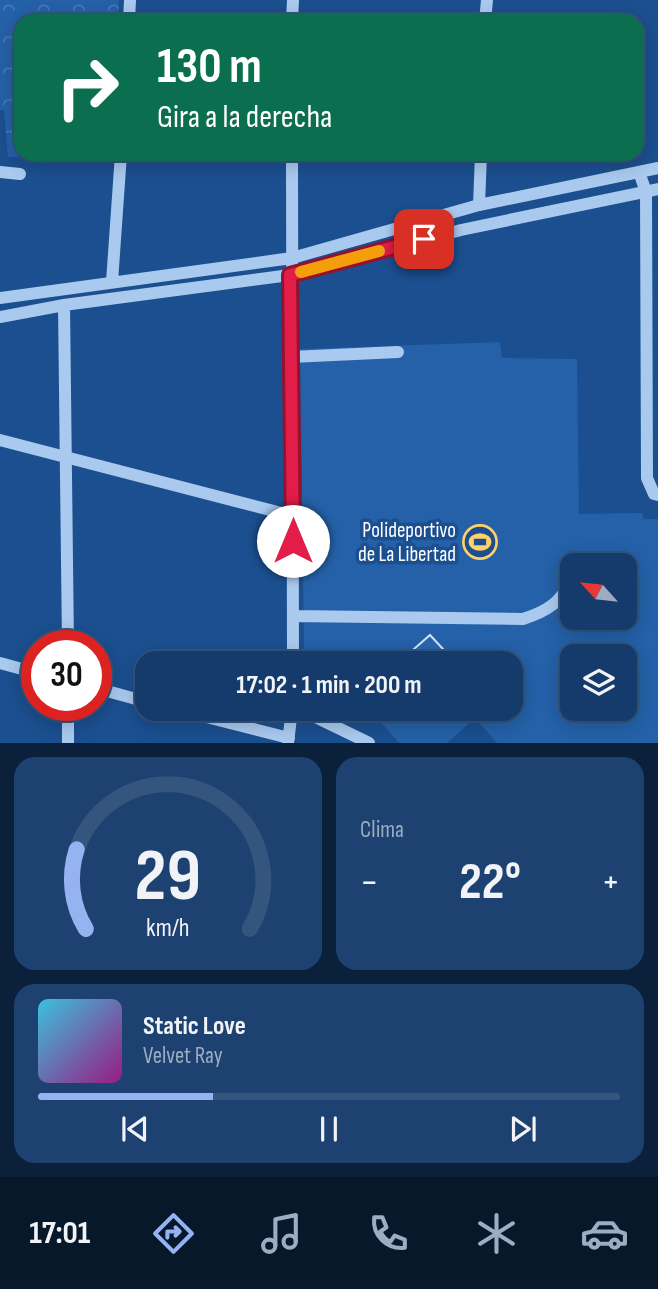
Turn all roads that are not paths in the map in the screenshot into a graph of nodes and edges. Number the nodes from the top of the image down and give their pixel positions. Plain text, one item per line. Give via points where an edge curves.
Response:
1 (121, 161) edge
2 (292, 161) edge
3 (481, 161) edge
4 (658, 168) edge
5 (0, 172) edge
6 (639, 172) junction
7 (20, 174) dead end
8 (652, 191) edge
9 (479, 205) junction
10 (292, 258) junction
11 (290, 275) junction
12 (112, 282) junction
13 (0, 299) edge
14 (64, 305) junction
15 (0, 317) edge
16 (398, 352) dead end
17 (291, 357) junction
18 (0, 440) edge
19 (68, 459) junction
20 (658, 495) edge
21 (293, 516) junction
22 (560, 600) edge
23 (293, 616) junction
24 (68, 630) edge
25 (293, 651) edge
26 (0, 663) edge
27 (21, 669) edge
28 (112, 692) edge
29 (135, 699) edge
30 (68, 721) edge
31 (217, 721) edge
32 (290, 721) edge
33 (324, 721) edge
34 (288, 741) edge
35 (68, 743) edge
36 (369, 743) edge

1 - 12 street
2 - 10 street
3 - 9 street
4 - 6 street
5 - 7 street
6 - 8 street
6 - 9 street
8 - 11 street via 461,230
8 - 20 street via 647,478
9 - 10 street
10 - 11 street
10 - 12 street
11 - 14 street
11 - 17 street
12 - 13 street
14 - 15 street
14 - 19 street
16 - 17 street
17 - 21 street
18 - 19 street
19 - 21 street
19 - 24 street
21 - 23 street
22 - 23 street via 547,611 523,619
23 - 25 street
26 - 27 street
28 - 29 street
30 - 35 street
31 - 34 street
32 - 34 street
33 - 36 street

